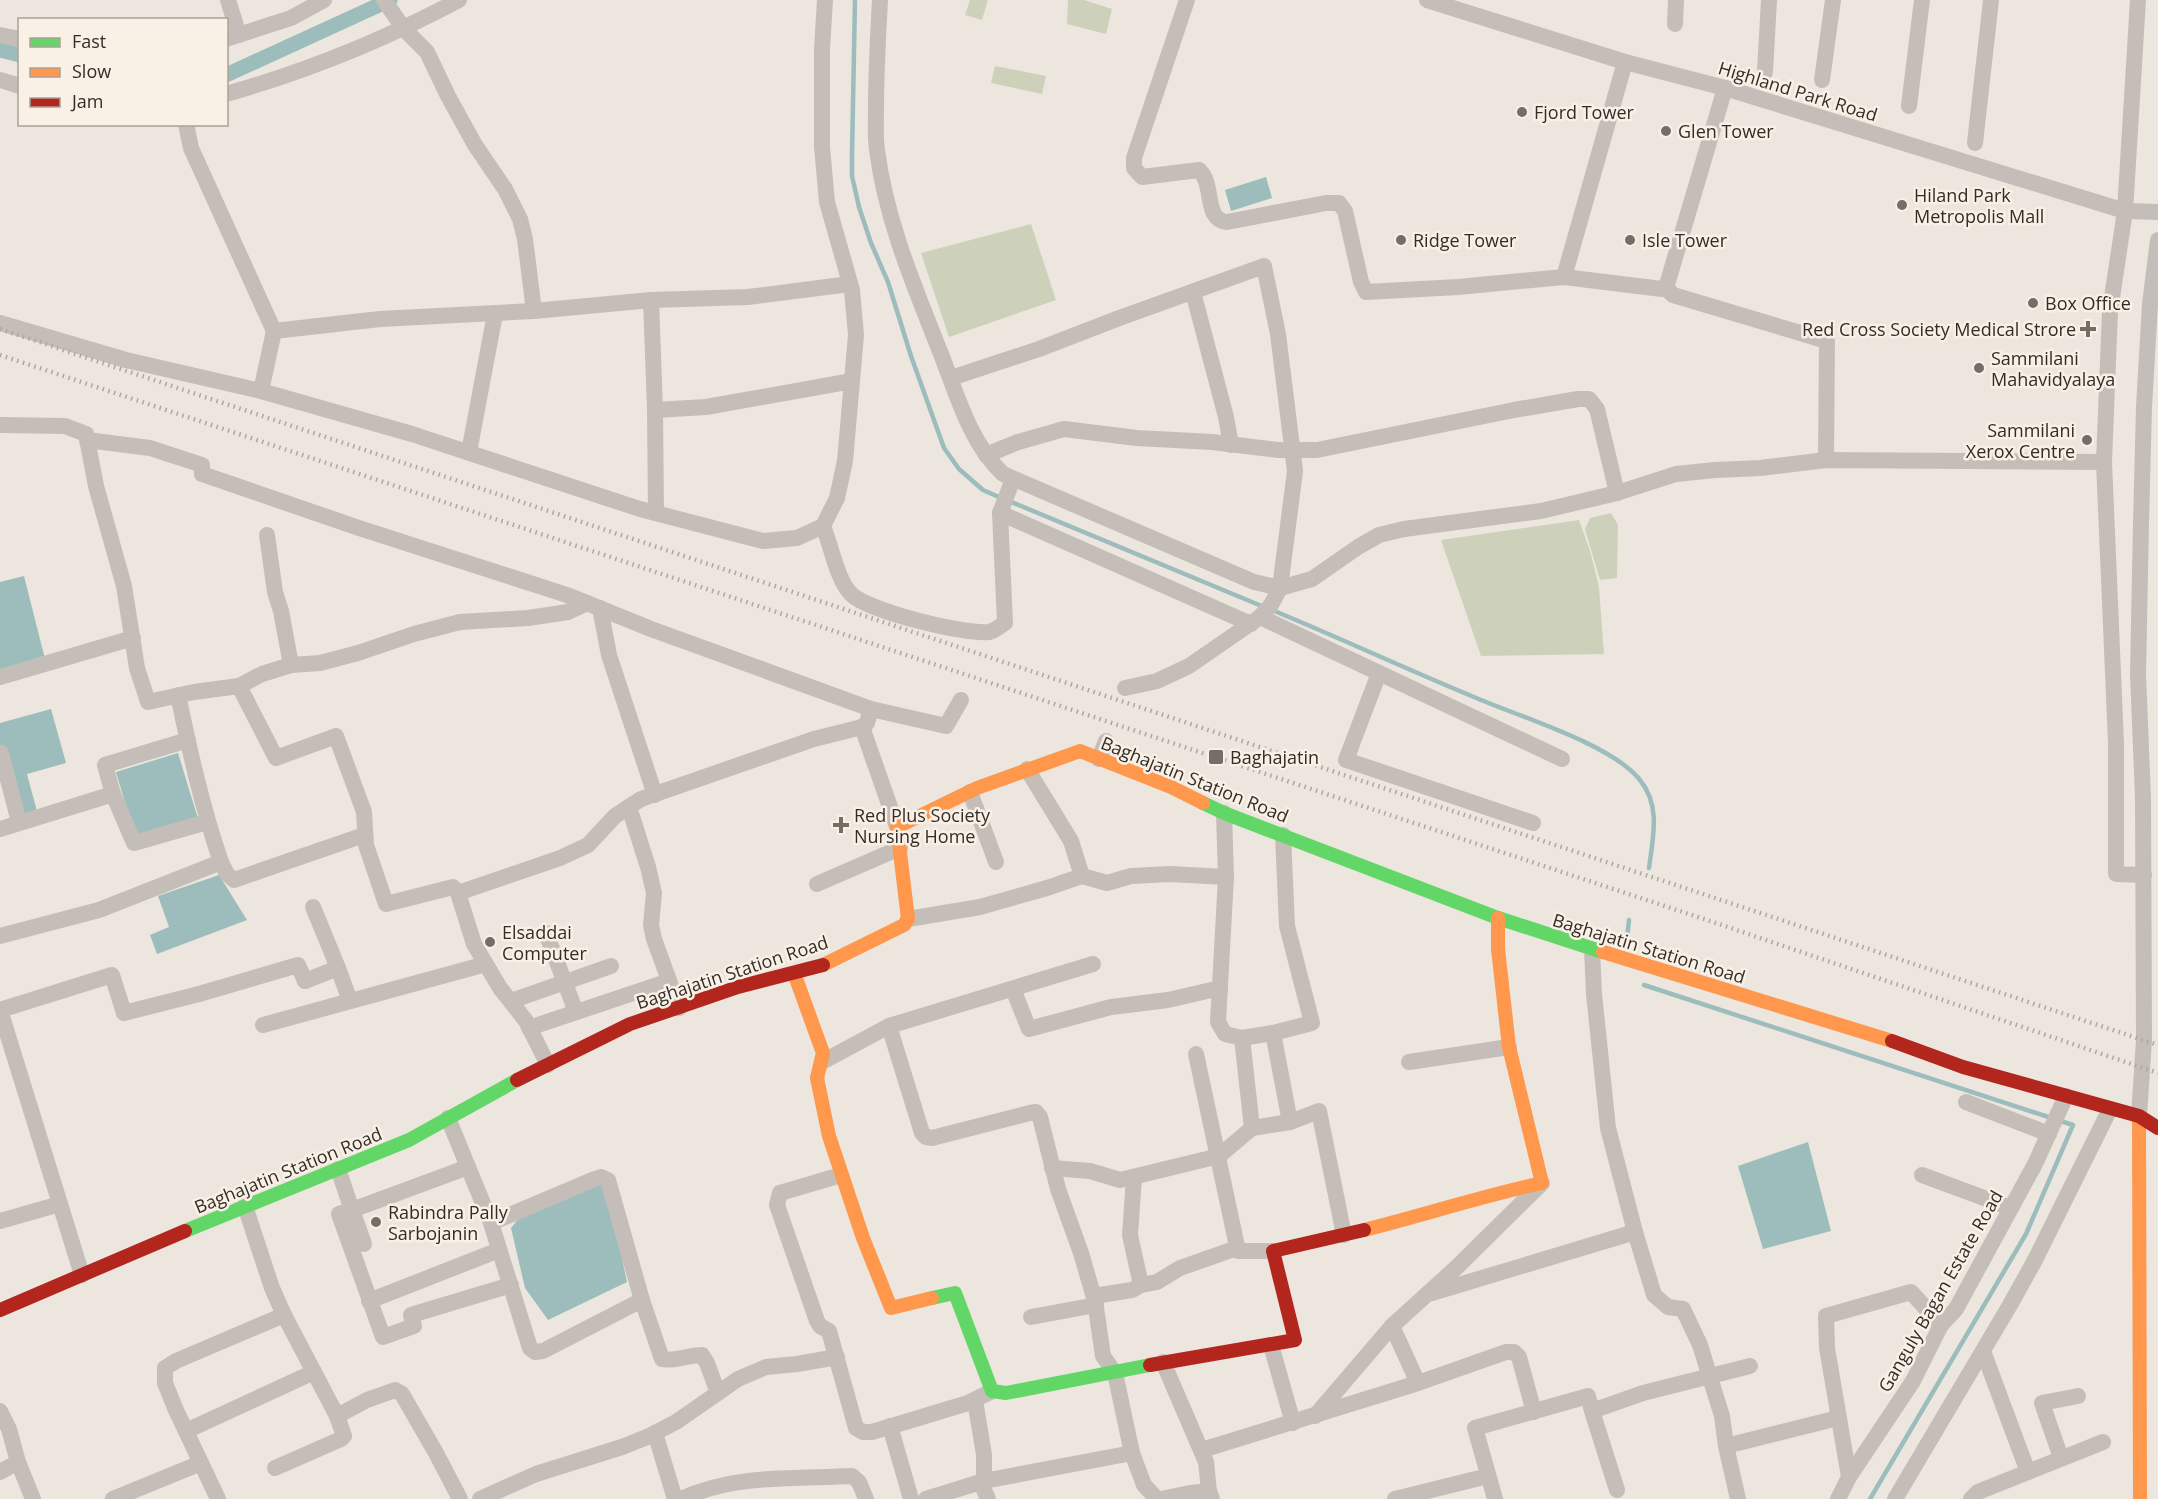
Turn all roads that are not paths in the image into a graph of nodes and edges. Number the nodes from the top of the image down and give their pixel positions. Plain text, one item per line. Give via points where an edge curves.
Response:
1 (228, 0) edge
2 (324, 0) edge
3 (384, 0) edge
4 (459, 0) edge
5 (825, 0) edge
6 (880, 0) edge
7 (1187, 0) edge
8 (1427, 0) edge
9 (1676, 0) edge
10 (1769, 0) edge
11 (1833, 0) edge
12 (1922, 0) edge
13 (1990, 0) edge
14 (2138, 0) edge
15 (1675, 24) dead end
16 (404, 28) junction
17 (0, 35) edge
18 (233, 37) edge
19 (18, 39) edge
20 (1625, 62) junction
21 (1765, 72) dead end
22 (0, 80) edge
23 (1822, 80) dead end
24 (18, 85) edge
25 (1725, 88) junction
26 (228, 93) edge
27 (1909, 106) dead end
28 (186, 126) edge
29 (1975, 143) dead end
30 (2125, 211) junction
31 (2158, 212) edge
32 (2158, 240) edge
33 (1564, 277) junction
34 (850, 284) junction
35 (1666, 288) junction
36 (1193, 292) junction
37 (651, 300) junction
38 (534, 311) junction
39 (495, 314) junction
40 (0, 323) edge
41 (274, 331) junction
42 (951, 378) junction
43 (852, 381) junction
44 (261, 390) junction
45 (655, 410) junction
46 (0, 425) edge
47 (87, 440) junction
48 (1231, 445) junction
49 (1293, 450) junction
50 (469, 452) junction
51 (986, 455) junction
52 (1826, 460) junction
53 (2104, 462) junction
54 (1012, 483) junction
55 (1617, 493) junction
56 (656, 513) junction
57 (1000, 513) junction
58 (826, 532) junction
59 (267, 535) dead end
60 (1280, 588) junction
61 (594, 606) junction
62 (1261, 615) junction
63 (133, 638) junction
64 (291, 665) junction
65 (1379, 673) junction
66 (0, 677) edge
67 (239, 686) junction
68 (1125, 688) dead end
69 (178, 695) junction
70 (961, 700) dead end
71 (871, 709) junction
72 (862, 727) junction
73 (188, 740) junction
74 (1106, 741) dead end
75 (1, 753) edge
76 (1099, 759) junction
77 (1562, 759) dead end
78 (1027, 769) junction
79 (970, 792) junction
80 (113, 794) junction
81 (655, 795) junction
82 (629, 807) junction
83 (1224, 813) junction
84 (19, 822) junction
85 (207, 822) junction
86 (1533, 823) dead end
87 (897, 827) junction
88 (0, 829) edge
89 (364, 835) junction
90 (1283, 835) junction
91 (900, 848) junction
92 (221, 862) junction
93 (996, 862) dead end
94 (2144, 875) junction
95 (1082, 876) junction
96 (1226, 877) junction
97 (817, 884) dead end
98 (458, 892) junction
99 (312, 907) dead end
100 (1498, 918) junction
101 (908, 919) junction
102 (546, 933) dead end
103 (0, 936) edge
104 (1592, 950) junction
105 (486, 964) junction
106 (1093, 964) dead end
107 (611, 966) dead end
108 (338, 968) junction
109 (794, 973) junction
110 (669, 981) junction
111 (564, 982) junction
112 (2151, 986) edge
113 (1220, 988) junction
114 (1013, 989) junction
115 (350, 1001) junction
116 (511, 1001) junction
117 (679, 1008) junction
118 (0, 1010) edge
119 (576, 1012) junction
120 (263, 1025) dead end
121 (889, 1026) junction
122 (529, 1028) junction
123 (1273, 1033) junction
124 (1242, 1038) junction
125 (1509, 1047) junction
126 (1196, 1054) dead end
127 (822, 1062) junction
128 (1409, 1062) dead end
129 (548, 1065) junction
130 (2066, 1096) junction
131 (1966, 1102) dead end
132 (2110, 1109) junction
133 (2139, 1116) junction
134 (448, 1119) junction
135 (1290, 1122) junction
136 (2053, 1124) junction
137 (1252, 1128) junction
138 (2158, 1128) edge
139 (1219, 1156) junction
140 (468, 1167) junction
141 (1053, 1168) junction
142 (338, 1169) junction
143 (840, 1175) junction
144 (1922, 1175) dead end
145 (1134, 1177) junction
146 (1542, 1183) junction
147 (60, 1204) junction
148 (244, 1206) junction
149 (2011, 1208) junction
150 (352, 1210) junction
151 (0, 1221) edge
152 (491, 1223) junction
153 (1635, 1232) junction
154 (1344, 1235) junction
155 (364, 1244) dead end
156 (1237, 1248) junction
157 (499, 1250) junction
158 (1273, 1251) junction
159 (82, 1275) junction
160 (1141, 1285) junction
161 (511, 1286) junction
162 (1426, 1295) junction
163 (642, 1300) junction
164 (369, 1301) junction
165 (1095, 1301) junction
166 (0, 1310) edge
167 (284, 1315) junction
168 (1031, 1317) dead end
169 (1941, 1325) junction
170 (1392, 1326) junction
171 (1271, 1345) junction
172 (1983, 1351) junction
173 (837, 1357) junction
174 (1163, 1362) junction
175 (1750, 1366) dead end
176 (314, 1372) junction
177 (1115, 1373) junction
178 (1708, 1376) junction
179 (1418, 1383) junction
180 (992, 1391) junction
181 (718, 1393) junction
182 (2079, 1396) dead end
183 (975, 1400) junction
184 (0, 1411) edge
185 (1534, 1412) junction
186 (1592, 1412) junction
187 (337, 1416) junction
188 (1315, 1416) junction
189 (1838, 1418) junction
190 (1293, 1423) junction
191 (890, 1426) junction
192 (186, 1431) junction
193 (655, 1433) junction
194 (2103, 1442) dead end
195 (1726, 1446) junction
196 (1202, 1450) junction
197 (1132, 1454) junction
198 (2061, 1458) junction
199 (18, 1462) junction
200 (201, 1463) junction
201 (275, 1468) dead end
202 (0, 1472) edge
203 (2028, 1472) junction
204 (1488, 1476) junction
205 (1849, 1477) junction
206 (984, 1481) junction
207 (1617, 1490) dead end
208 (1211, 1495) edge
209 (864, 1498) edge
210 (33, 1499) edge
211 (113, 1499) edge
212 (218, 1499) edge
213 (460, 1499) edge
214 (480, 1499) edge
215 (675, 1499) edge
216 (681, 1499) edge
217 (911, 1499) edge
218 (926, 1499) edge
219 (988, 1499) edge
220 (1159, 1499) edge
221 (1395, 1499) edge
222 (1495, 1499) edge
223 (1738, 1499) edge
224 (1838, 1499) edge
225 (1895, 1499) edge
226 (1971, 1499) edge
227 (2140, 1499) edge

1 - 18 street
2 - 18 street via 291,18
3 - 16 street
4 - 16 street
5 - 34 street via 822,147 827,202
6 - 42 street via 876,148 885,198
7 - 33 street via 1134,158 1134,168 1142,177 1199,170 1205,176 1214,216 1219,221 1339,203 1346,211 1366,292
8 - 20 street, Highland Park Road
9 - 15 street
10 - 21 street
11 - 23 street
12 - 27 street
13 - 29 street
14 - 30 street
16 - 26 street via 331,60
16 - 38 street via 427,52 453,106 520,219
17 - 19 street
20 - 25 street, Highland Park Road
20 - 33 street
22 - 24 street
25 - 30 street, Highland Park Road
25 - 35 street
28 - 41 street via 191,148
30 - 31 street, Highland Park Road
30 - 53 street via 2110,311
32 - 94 street via 2150,304 2141,535 2138,674
33 - 35 street
34 - 37 street via 748,297
34 - 43 street via 856,335
35 - 52 street via 1673,295 1827,342
36 - 42 street
36 - 48 street
36 - 49 street via 1264,266 1278,334
37 - 38 street
37 - 45 street
38 - 39 street
39 - 41 street via 380,319
39 - 50 street
40 - 44 street via 126,360
41 - 44 street
42 - 51 street via 969,425
43 - 45 street via 706,407
43 - 58 street via 844,461
44 - 50 street
45 - 56 street
46 - 47 street via 65,426 86,434
47 - 61 street via 150,448 202,465 202,474
47 - 63 street via 124,586
48 - 49 street
48 - 51 street via 1064,429
49 - 55 street via 1317,450 1514,410 1589,399 1597,409
49 - 60 street via 1295,471
50 - 56 street
51 - 54 street
52 - 53 street
52 - 55 street via 1676,474
53 - 94 street via 2116,743 2116,874
54 - 57 street
54 - 60 street via 1254,582
55 - 60 street via 1540,511 1379,535 1312,579
56 - 58 street via 763,541
57 - 58 street via 1005,623 992,632 920,621 863,603 845,587
57 - 62 street
59 - 64 street
60 - 62 street
61 - 64 street via 528,618 460,622 320,663
61 - 71 street
61 - 81 street
62 - 65 street
62 - 68 street via 1189,666 1157,681
63 - 66 street
63 - 69 street via 148,702
64 - 67 street
65 - 77 street
65 - 86 street via 1346,760
67 - 69 street
67 - 89 street via 276,758 336,736 364,812
69 - 73 street
70 - 71 street via 946,726
71 - 72 street
72 - 81 street via 814,739
72 - 87 street
73 - 80 street via 105,765
73 - 85 street
74 - 76 street
75 - 84 street
76 - 78 street, Baghajatin Station Road via 1080,752
76 - 83 street, Baghajatin Station Road
78 - 79 street, Baghajatin Station Road
78 - 95 street via 1071,841
79 - 87 street, Baghajatin Station Road
79 - 93 street
80 - 84 street
80 - 85 street via 134,843
81 - 82 street
82 - 98 street via 588,845
82 - 110 street via 654,892 653,932
83 - 90 street, Baghajatin Station Road
83 - 96 street
84 - 88 street
85 - 92 street
87 - 91 street
89 - 92 street via 234,880
89 - 98 street via 386,904 439,889 453,887
90 - 100 street, Baghajatin Station Road
90 - 123 street via 1287,926 1312,1023
91 - 97 street
91 - 101 street
92 - 103 street via 99,910
94 - 112 street
95 - 96 street via 1107,883 1131,876 1170,874
95 - 101 street via 980,907
96 - 113 street
98 - 105 street via 474,944
99 - 108 street
100 - 104 street, Baghajatin Station Road
100 - 125 street
101 - 109 street, Baghajatin Station Road via 904,925 820,967
102 - 111 street
104 - 130 street, Baghajatin Station Road
104 - 153 street via 1608,1128
105 - 115 street
105 - 116 street
106 - 114 street
107 - 111 street
108 - 115 street
108 - 118 street via 305,981 298,965 123,1013 112,975
109 - 117 street, Baghajatin Station Road
109 - 127 street via 823,1053
110 - 117 street
110 - 119 street
111 - 116 street
111 - 119 street
112 - 133 street
113 - 114 street via 1111,1007 1029,1029
113 - 124 street via 1218,1022 1225,1034
114 - 121 street
115 - 120 street
116 - 122 street
117 - 129 street, Baghajatin Station Road via 630,1024
118 - 147 street
119 - 122 street
121 - 127 street
121 - 141 street via 926,1137 1036,1112
122 - 129 street
123 - 124 street
123 - 135 street
124 - 137 street
125 - 128 street
125 - 146 street
126 - 139 street
127 - 143 street via 817,1078
129 - 134 street, Baghajatin Station Road
130 - 132 street, Baghajatin Station Road
130 - 136 street, Ganguly Bagan Estate Road
131 - 136 street
132 - 133 street, Baghajatin Station Road
132 - 172 street via 2035,1260
133 - 138 street, Baghajatin Station Road
133 - 227 street
134 - 140 street
134 - 142 street, Baghajatin Station Road via 410,1140
135 - 137 street
135 - 154 street via 1319,1111
136 - 149 street, Ganguly Bagan Estate Road
137 - 139 street
139 - 145 street
139 - 156 street
140 - 150 street
140 - 152 street
141 - 145 street via 1090,1171 1120,1180
141 - 165 street
142 - 148 street, Baghajatin Station Road
142 - 150 street
143 - 173 street via 780,1193 777,1199 817,1321 829,1331
143 - 180 street via 891,1308 954,1293
144 - 149 street
145 - 160 street via 1130,1235
146 - 154 street
146 - 162 street
147 - 151 street
147 - 159 street
148 - 159 street, Baghajatin Station Road
148 - 167 street
149 - 169 street, Ganguly Bagan Estate Road via 1956,1309
150 - 155 street
150 - 164 street via 339,1214
152 - 157 street
152 - 163 street via 592,1179 608,1180
153 - 162 street
153 - 178 street via 1654,1295 1668,1307 1683,1310 1700,1345
154 - 158 street
156 - 158 street
156 - 160 street
157 - 161 street
157 - 164 street
158 - 171 street via 1295,1340
159 - 166 street, Baghajatin Station Road
160 - 165 street
161 - 163 street via 530,1348 536,1352
161 - 164 street via 411,1316 414,1326 383,1338
162 - 170 street
163 - 181 street via 662,1359 702,1355
165 - 168 street
165 - 177 street via 1103,1356
167 - 176 street
167 - 192 street via 165,1368 165,1383
169 - 189 street via 1911,1292 1826,1316
169 - 205 street, Ganguly Bagan Estate Road via 1913,1381
170 - 179 street
170 - 188 street
171 - 174 street
171 - 190 street
172 - 203 street
172 - 225 street
173 - 181 street via 766,1367
173 - 191 street via 856,1428 872,1432
174 - 177 street
174 - 196 street
175 - 178 street
176 - 187 street
176 - 192 street
177 - 180 street via 1006,1393
177 - 197 street
178 - 186 street via 1643,1393
178 - 195 street via 1722,1416
179 - 185 street via 1514,1352 1519,1357
179 - 188 street
180 - 183 street
181 - 193 street
182 - 198 street via 2043,1403
183 - 191 street
183 - 206 street
184 - 199 street
185 - 186 street via 1588,1396
185 - 204 street via 1475,1428
186 - 207 street
187 - 201 street via 344,1436 341,1439
187 - 213 street via 395,1390 402,1394
188 - 190 street
189 - 195 street
189 - 205 street
190 - 196 street
191 - 217 street
192 - 200 street
193 - 214 street via 536,1474
193 - 215 street
194 - 198 street
195 - 223 street
196 - 208 street
197 - 206 street
197 - 220 street via 1144,1485
198 - 203 street
199 - 202 street
199 - 210 street
200 - 211 street
200 - 212 street
203 - 226 street via 1978,1492
204 - 221 street
204 - 222 street
205 - 224 street, Ganguly Bagan Estate Road
206 - 218 street
206 - 219 street
208 - 220 street via 1190,1493
209 - 216 street via 859,1482 852,1476 747,1481

